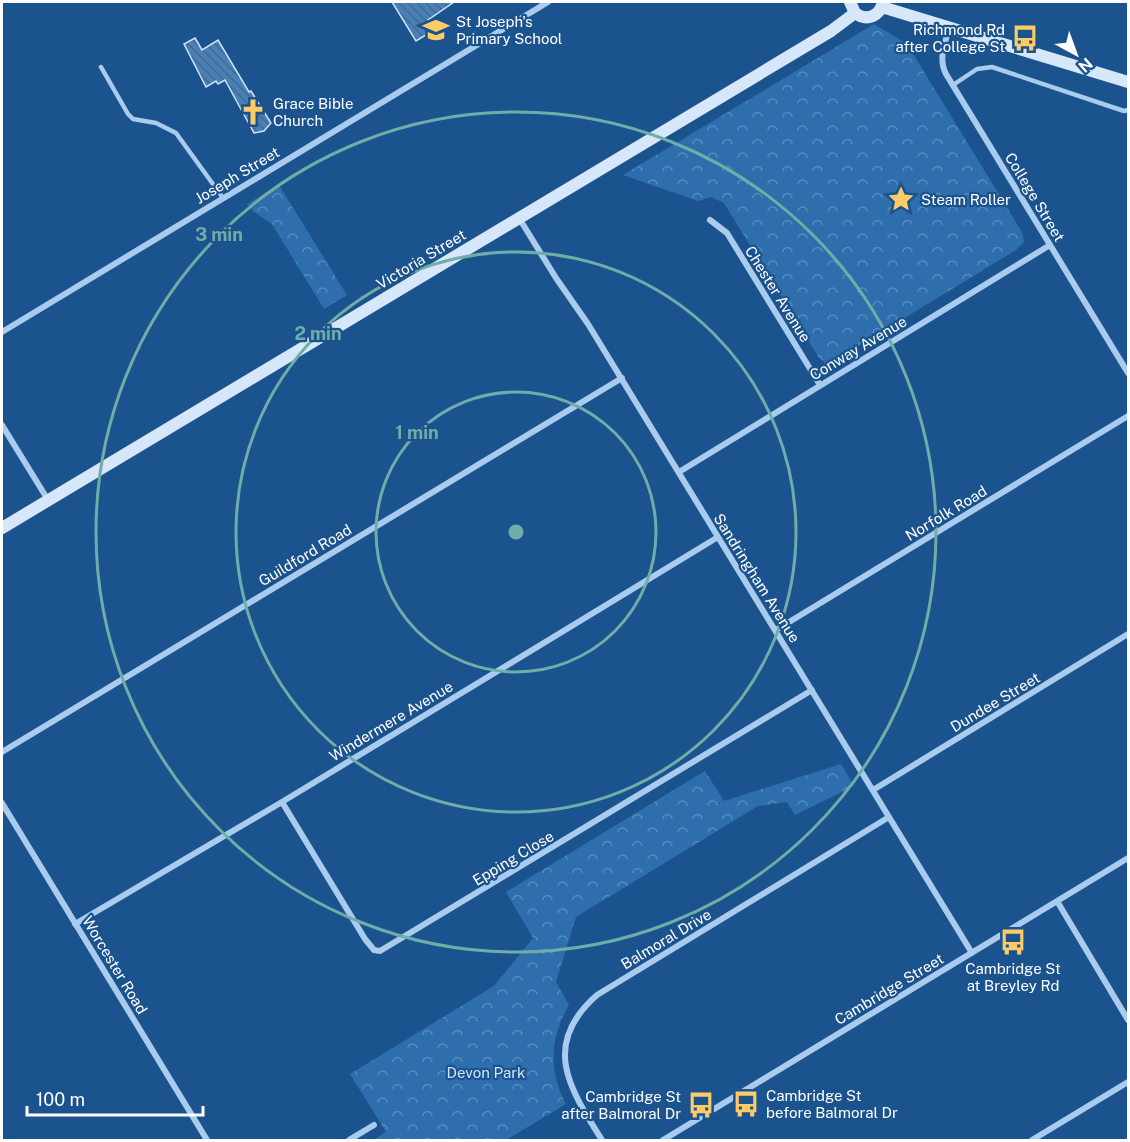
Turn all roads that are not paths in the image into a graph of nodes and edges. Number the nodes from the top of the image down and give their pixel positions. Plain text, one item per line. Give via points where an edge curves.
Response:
1 (548, 2) edge
2 (882, 4) edge
3 (852, 7) edge
4 (949, 28) junction
5 (101, 67) dead end
6 (1128, 82) edge
7 (953, 85) junction
8 (1128, 110) edge
9 (223, 198) junction
10 (519, 218) junction
11 (710, 220) dead end
12 (1050, 245) junction
13 (2, 332) edge
14 (1128, 373) edge
15 (622, 378) junction
16 (820, 385) junction
17 (1128, 416) edge
18 (2, 425) edge
19 (679, 472) junction
20 (48, 500) junction
21 (2, 528) edge
22 (718, 537) junction
23 (776, 630) junction
24 (1128, 634) edge
25 (812, 690) junction
26 (2, 752) edge
27 (873, 790) junction
28 (2, 802) edge
29 (282, 802) junction
30 (889, 817) junction
31 (1128, 858) edge
32 (1057, 901) junction
33 (75, 924) junction
34 (972, 953) junction
35 (1128, 1020) edge
36 (1128, 1082) edge
37 (374, 1125) dead end
38 (207, 1140) edge
39 (349, 1140) edge
40 (602, 1140) edge
41 (663, 1140) edge
42 (1032, 1140) edge

1 - 9 street, Joseph Street
2 - 3 street via 879,12 870,17 859,16
2 - 4 street
3 - 10 street, Victoria Street via 838,26
4 - 6 street
4 - 7 street, College Street via 941,61
5 - 9 lane via 128,114 176,133
7 - 8 lane via 977,69 992,67
7 - 12 street, College Street
9 - 13 street, Joseph Street
10 - 15 street, Sandringham Avenue
10 - 20 street, Victoria Street
11 - 16 street, Chester Avenue via 727,233
12 - 14 street, College Street
12 - 16 street, Conway Avenue
15 - 19 street, Sandringham Avenue
15 - 26 street, Guildford Road
16 - 19 street, Conway Avenue
17 - 23 street, Norfolk Road
18 - 20 street
19 - 22 street, Sandringham Avenue
20 - 21 street, Victoria Street
22 - 23 street, Sandringham Avenue
22 - 29 street, Windermere Avenue
23 - 25 street, Sandringham Avenue
24 - 27 street, Dundee Street
25 - 27 street, Sandringham Avenue
25 - 29 street, Epping Close via 380,951 370,945
27 - 30 street, Sandringham Avenue
28 - 33 street, Worcester Road
29 - 33 street, Windermere Avenue
30 - 34 street, Sandringham Avenue
30 - 40 street, Balmoral Drive via 597,995 581,1010 567,1038 565,1064 576,1098
31 - 32 street, Cambridge Street
32 - 34 street, Cambridge Street
32 - 35 street
33 - 38 street, Worcester Road
34 - 41 street, Cambridge Street
36 - 42 street
37 - 39 street

